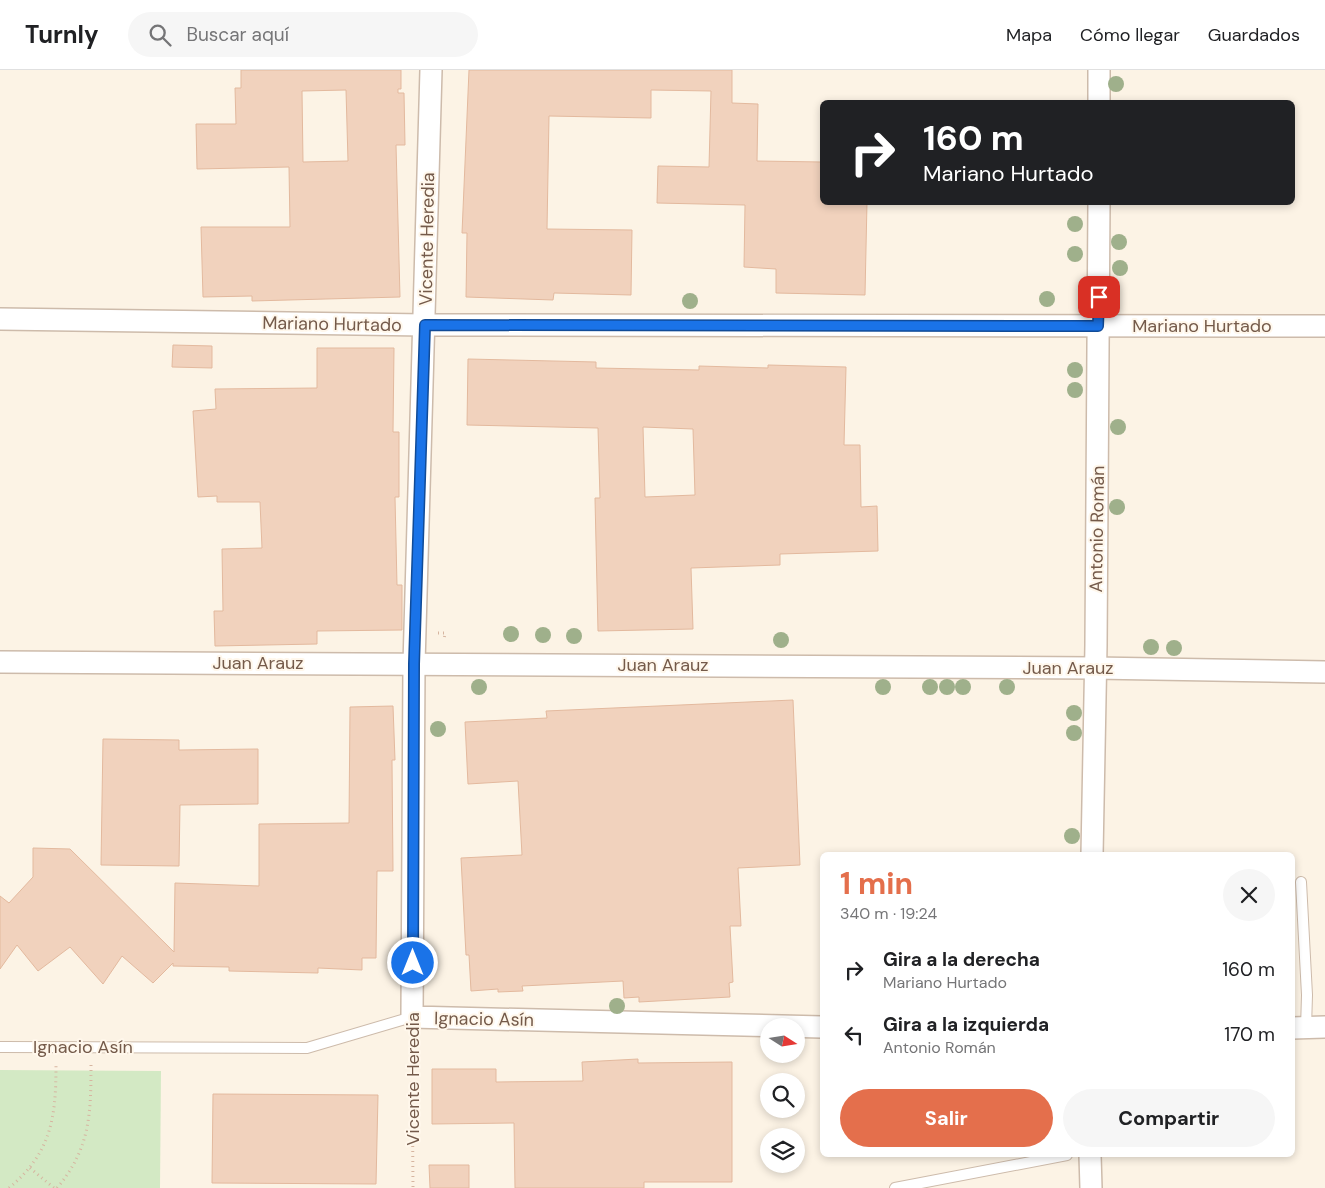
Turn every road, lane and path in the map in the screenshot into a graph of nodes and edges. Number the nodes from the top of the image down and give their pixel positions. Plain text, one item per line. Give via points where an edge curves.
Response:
1 (431, 70) edge
2 (1099, 70) edge
3 (1099, 100) edge
4 (1099, 205) edge
5 (0, 319) edge
6 (425, 325) junction
7 (1098, 326) junction
8 (1325, 326) edge
9 (0, 662) edge
10 (414, 664) junction
11 (1095, 668) junction
12 (1325, 672) edge
13 (1092, 852) edge
14 (1301, 882) dead end
15 (412, 1017) junction
16 (820, 1027) edge
17 (1308, 1028) edge
18 (0, 1046) edge
19 (56, 1047) junction
20 (91, 1047) junction
21 (1057, 1157) edge
22 (1090, 1157) edge
23 (30, 1168) junction
24 (9, 1188) edge
25 (56, 1188) edge
26 (413, 1188) edge
27 (896, 1188) edge
28 (1091, 1188) edge

1 - 6 street, Vicente Heredia
2 - 3 street
4 - 7 street, Antonio Román
5 - 6 street, Mariano Hurtado
6 - 7 street, Mariano Hurtado
6 - 10 street, Vicente Heredia
7 - 8 street, Mariano Hurtado
7 - 11 street, Antonio Román
9 - 10 street, Juan Arauz
10 - 11 street, Juan Arauz
10 - 15 street, Vicente Heredia
11 - 12 street, Juan Arauz
11 - 13 street, Antonio Román
14 - 17 lane
15 - 16 street, Ignacio Asín
15 - 20 lane, Ignacio Asín via 307,1048
15 - 26 path, Vicente Heredia
18 - 19 lane, Ignacio Asín
19 - 20 lane, Ignacio Asín
19 - 23 path via 55,1109 48,1135
20 - 25 path via 91,1104 87,1129 82,1149 70,1173
21 - 27 lane
22 - 28 street
23 - 24 path
23 - 25 path

